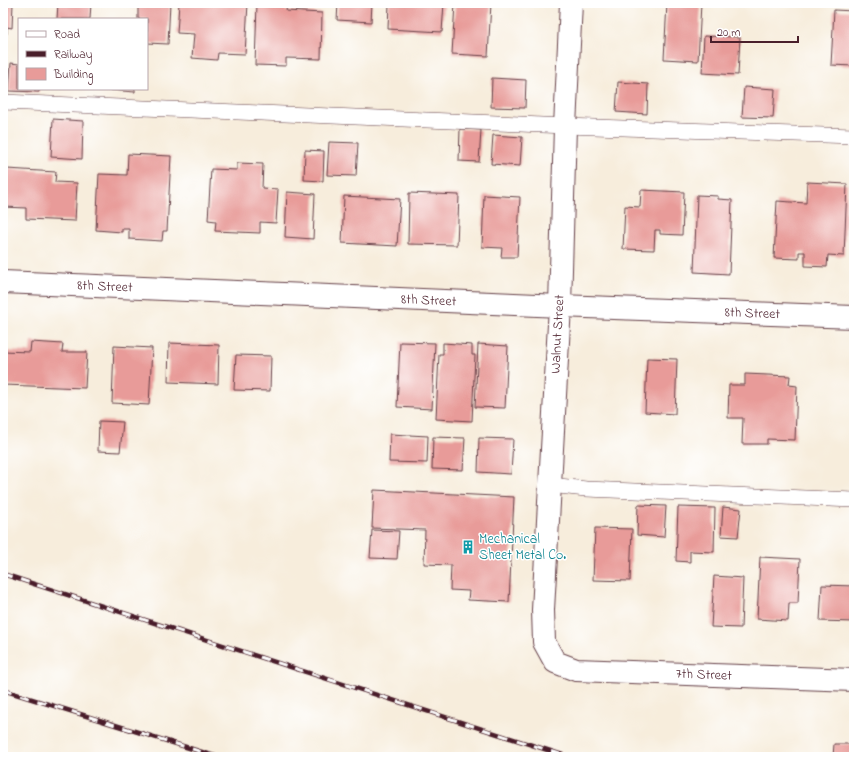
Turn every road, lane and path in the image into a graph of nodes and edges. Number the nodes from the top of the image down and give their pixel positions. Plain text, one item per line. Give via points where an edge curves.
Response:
1 (571, 3) edge
2 (3, 102) edge
3 (565, 126) junction
4 (854, 136) edge
5 (3, 282) edge
6 (560, 306) junction
7 (854, 316) edge
8 (550, 485) junction
9 (854, 500) edge
10 (555, 662) joint
11 (854, 680) edge

1 - 3 street, Walnut Street
2 - 3 lane
3 - 4 lane
3 - 6 street, Walnut Street
5 - 6 street, 8th Street
6 - 7 street, 8th Street
6 - 8 street, Walnut Street
8 - 9 lane via 586,489
8 - 10 street, Walnut Street via 543,610 544,642
10 - 11 street, 7th Street via 576,670

